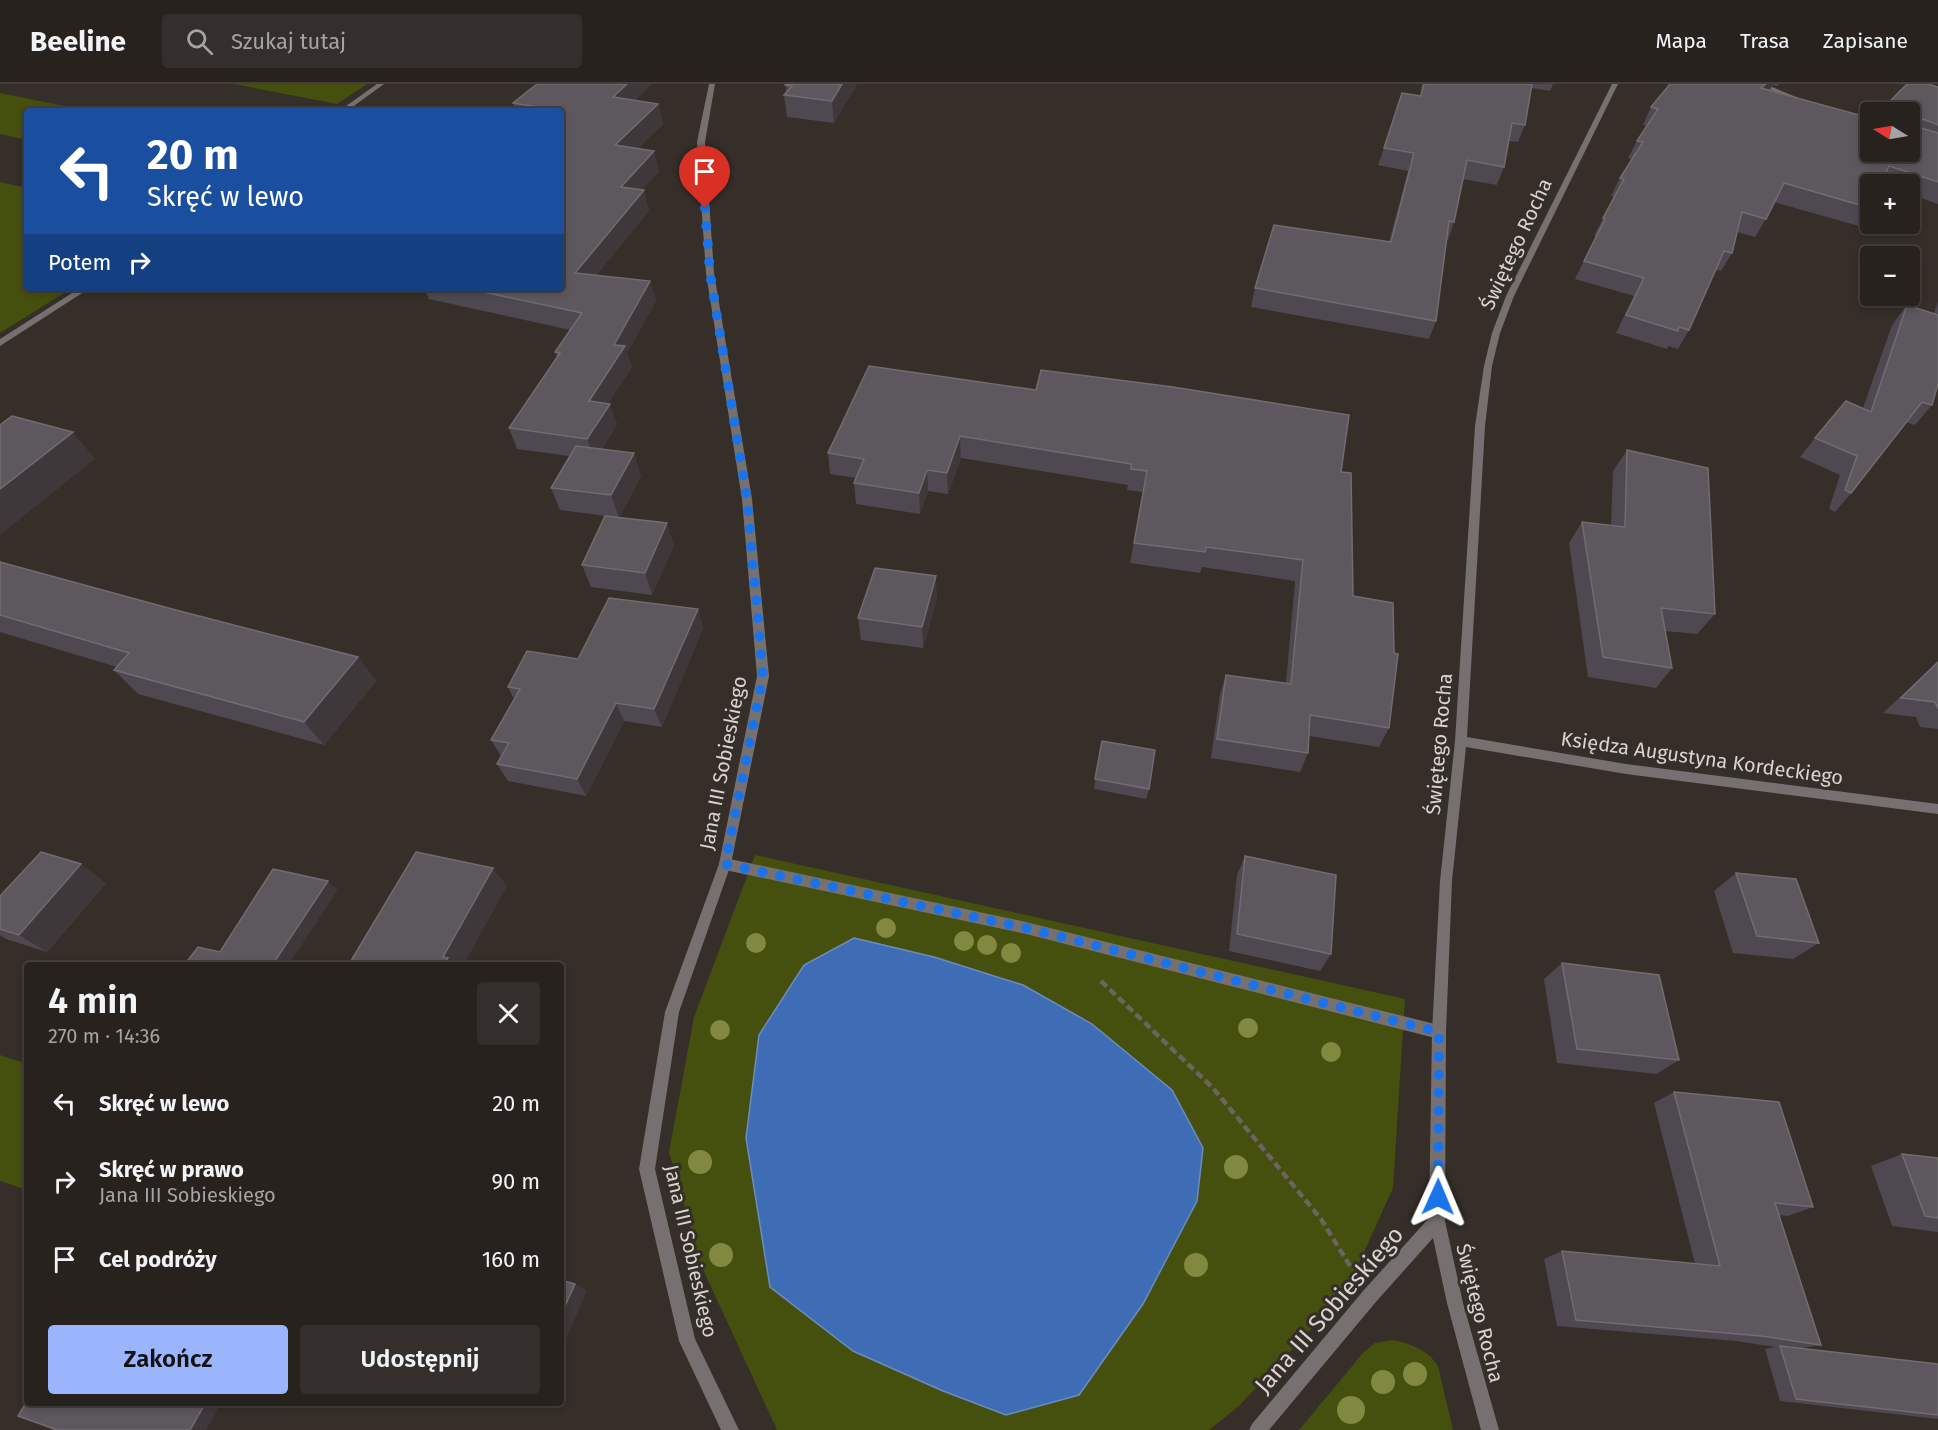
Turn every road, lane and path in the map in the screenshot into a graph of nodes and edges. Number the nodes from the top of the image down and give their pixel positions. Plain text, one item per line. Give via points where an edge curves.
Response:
1 (381, 84) edge
2 (712, 84) edge
3 (1615, 84) edge
4 (1759, 84) edge
5 (1815, 105) edge
6 (346, 108) edge
7 (81, 291) edge
8 (0, 343) edge
9 (1461, 741) junction
10 (1938, 809) edge
11 (725, 864) junction
12 (1098, 979) dead end
13 (1439, 1032) junction
14 (1437, 1221) junction
15 (1369, 1297) junction
16 (730, 1430) edge
17 (1258, 1430) edge
18 (1490, 1430) edge

1 - 6 street
2 - 11 street, Jana III Sobieskiego via 701,142 710,273 747,500 763,676
3 - 9 street, Świętego Rocha via 1510,296 1488,366 1480,426
4 - 5 street
7 - 8 street
9 - 10 street, Księdza Augustyna Kordeckiego via 1626,769
9 - 13 street, Świętego Rocha via 1446,881
11 - 13 street via 1026,928
11 - 16 street, Jana III Sobieskiego via 672,1012 647,1169 687,1341
12 - 15 path via 1213,1088 1321,1219
13 - 14 street, Świętego Rocha
14 - 15 street, Jana III Sobieskiego
14 - 18 street, Świętego Rocha
15 - 17 street, Jana III Sobieskiego

